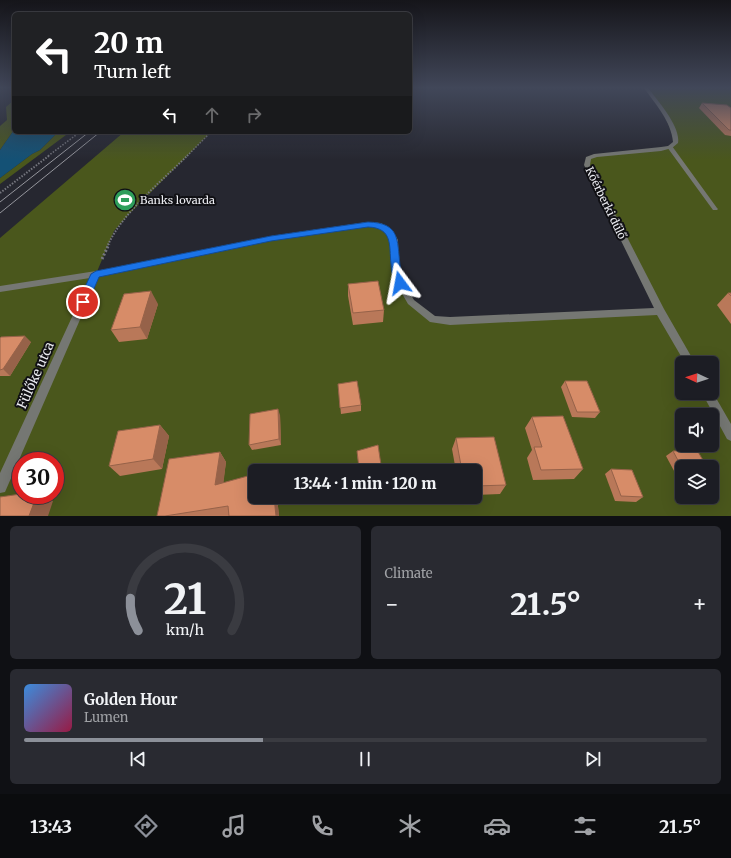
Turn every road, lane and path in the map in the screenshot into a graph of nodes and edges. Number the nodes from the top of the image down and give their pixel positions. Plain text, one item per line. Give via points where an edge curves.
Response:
1 (663, 112) edge
2 (77, 134) edge
3 (209, 134) edge
4 (670, 147) junction
5 (0, 193) edge
6 (715, 209) dead end
7 (96, 274) junction
8 (0, 289) edge
9 (660, 311) junction
10 (686, 356) edge
11 (711, 400) edge
12 (731, 435) edge
13 (0, 487) edge

1 - 4 street via 676,135 676,142
2 - 5 path
3 - 7 path via 114,232
4 - 6 street
4 - 9 street, Kőérberki dűlő via 596,154 588,158 586,165
7 - 8 street
7 - 9 street via 271,238 368,224 378,225 389,231 394,240 395,266 400,283 411,302 433,319 450,321
7 - 13 street, Fülőke utca
9 - 10 street, Kőérberki dűlő
11 - 12 street

